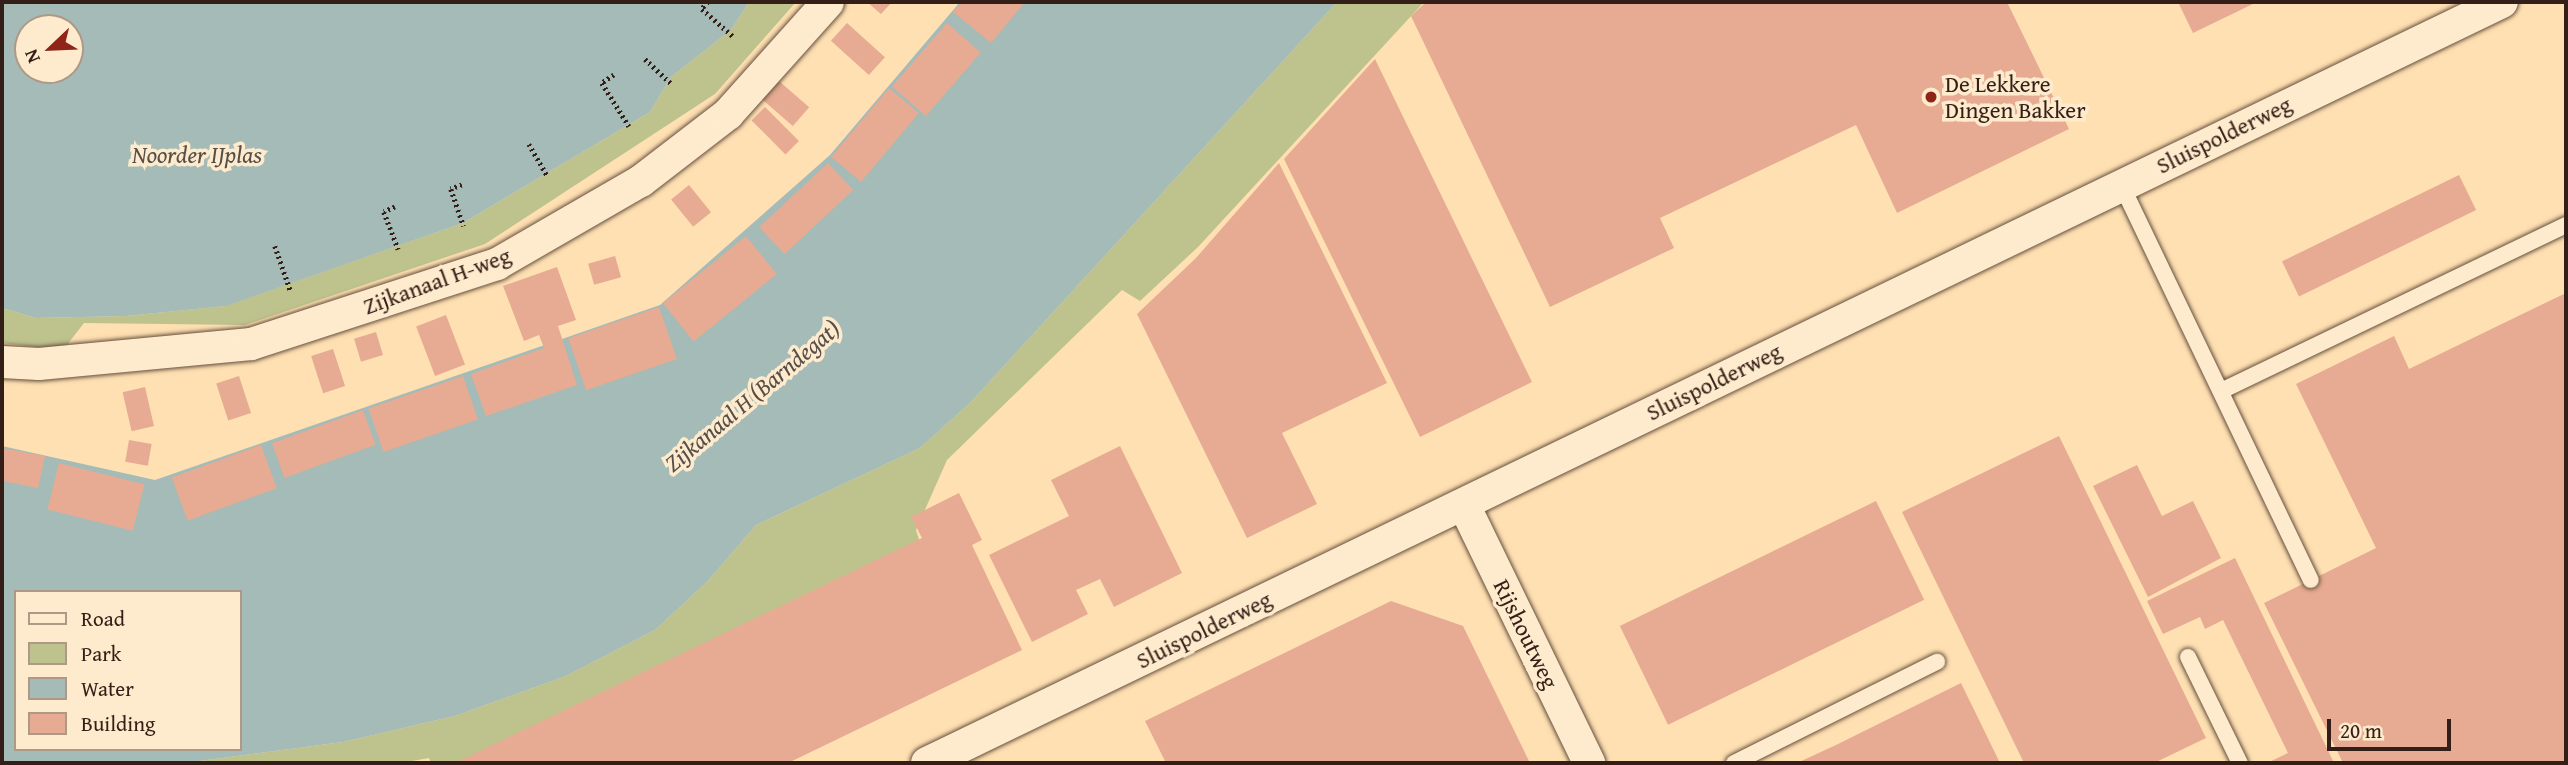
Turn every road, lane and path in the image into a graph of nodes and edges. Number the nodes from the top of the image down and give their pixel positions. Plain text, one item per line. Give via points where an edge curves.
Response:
1 (708, 2) edge
2 (828, 2) edge
3 (2502, 2) edge
4 (734, 37) dead end
5 (645, 59) dead end
6 (614, 75) dead end
7 (671, 83) dead end
8 (629, 126) dead end
9 (529, 145) dead end
10 (548, 177) dead end
11 (2121, 184) junction
12 (462, 185) dead end
13 (395, 207) dead end
14 (2566, 225) edge
15 (464, 226) dead end
16 (275, 246) dead end
17 (398, 249) dead end
18 (293, 296) dead end
19 (2, 362) edge
20 (2221, 391) junction
21 (1464, 505) junction
22 (2311, 580) dead end
23 (2188, 657) dead end
24 (1937, 662) dead end
25 (927, 763) edge
26 (1589, 763) edge
27 (1734, 763) edge
28 (2239, 763) edge

1 - 4 path via 702,9
2 - 19 street, Zijkanaal H-weg via 728,114 641,181 497,264 251,345 39,364
3 - 11 street, Sluispolderweg
5 - 7 path
6 - 8 path via 601,83
9 - 10 path
11 - 20 lane
11 - 21 street, Sluispolderweg
12 - 15 path via 451,189
13 - 17 path via 384,212
14 - 20 lane
16 - 18 path
20 - 22 lane
21 - 25 street, Sluispolderweg
21 - 26 street, Rijshoutweg
23 - 28 lane
24 - 27 lane

